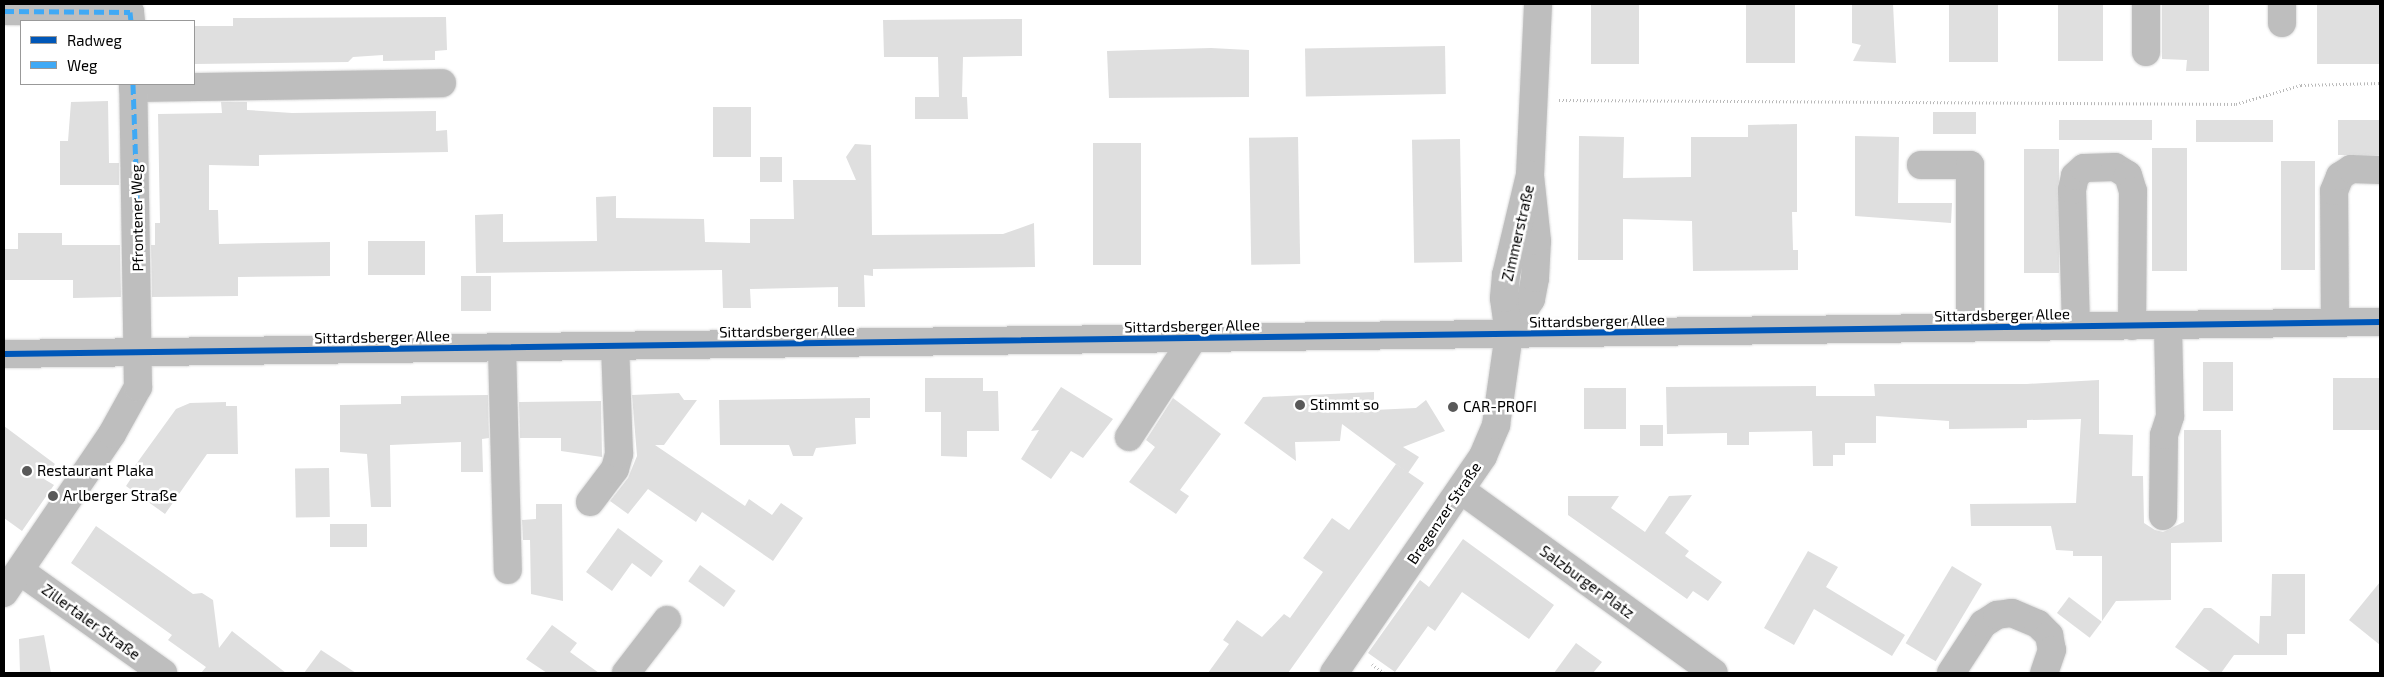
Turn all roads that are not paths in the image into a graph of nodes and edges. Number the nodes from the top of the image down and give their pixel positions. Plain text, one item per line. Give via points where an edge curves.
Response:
1 (1538, 4) edge
2 (2146, 4) edge
3 (4, 11) edge
4 (130, 20) edge
5 (2146, 52) dead end
6 (442, 83) dead end
7 (133, 86) edge
8 (1921, 165) dead end
9 (2380, 170) edge
10 (2380, 322) edge
11 (2335, 323) junction
12 (2168, 325) junction
13 (2076, 326) junction
14 (2132, 326) junction
15 (1970, 328) junction
16 (1509, 334) junction
17 (1193, 338) junction
18 (615, 346) junction
19 (502, 348) junction
20 (139, 352) junction
21 (4, 354) edge
22 (1129, 437) dead end
23 (1461, 490) junction
24 (590, 502) dead end
25 (2163, 516) dead end
26 (20, 570) junction
27 (508, 570) dead end
28 (4, 593) edge
29 (667, 620) dead end
30 (163, 673) edge
31 (626, 673) edge
32 (1334, 673) edge
33 (1714, 673) edge
34 (1951, 673) edge
35 (2044, 673) edge

1 - 16 main road, Zimmerstraße via 1530,175 1537,241 1535,278 1531,299
2 - 5 main road
3 - 4 main road via 130,12
6 - 7 main road
7 - 20 main road, Pfrontener Weg
8 - 15 main road via 1970,165
9 - 11 main road via 2350,169 2340,176 2334,191
10 - 11 main road, Sittardsberger Allee
11 - 12 main road, Sittardsberger Allee
12 - 14 main road, Sittardsberger Allee
12 - 25 main road via 2170,416 2164,435
13 - 14 main road, Sittardsberger Allee
13 - 14 main road via 2072,190 2075,176 2084,168 2115,167 2128,175 2133,191
13 - 15 main road, Sittardsberger Allee
15 - 16 main road, Sittardsberger Allee
16 - 17 main road, Sittardsberger Allee
16 - 23 main road, Bregenzer Straße via 1496,425 1483,456
17 - 18 main road, Sittardsberger Allee
17 - 22 main road
18 - 19 main road, Sittardsberger Allee
18 - 24 main road via 619,454 615,469
19 - 20 main road, Sittardsberger Allee
19 - 27 main road
20 - 21 main road, Sittardsberger Allee
20 - 26 main road via 135,398
23 - 32 main road, Bregenzer Straße
23 - 33 main road, Salzburger Platz
26 - 28 main road
26 - 30 main road, Zillertaler Straße
29 - 31 main road
34 - 35 main road via 1983,624 1997,615 2012,613 2032,620 2049,636 2052,650

